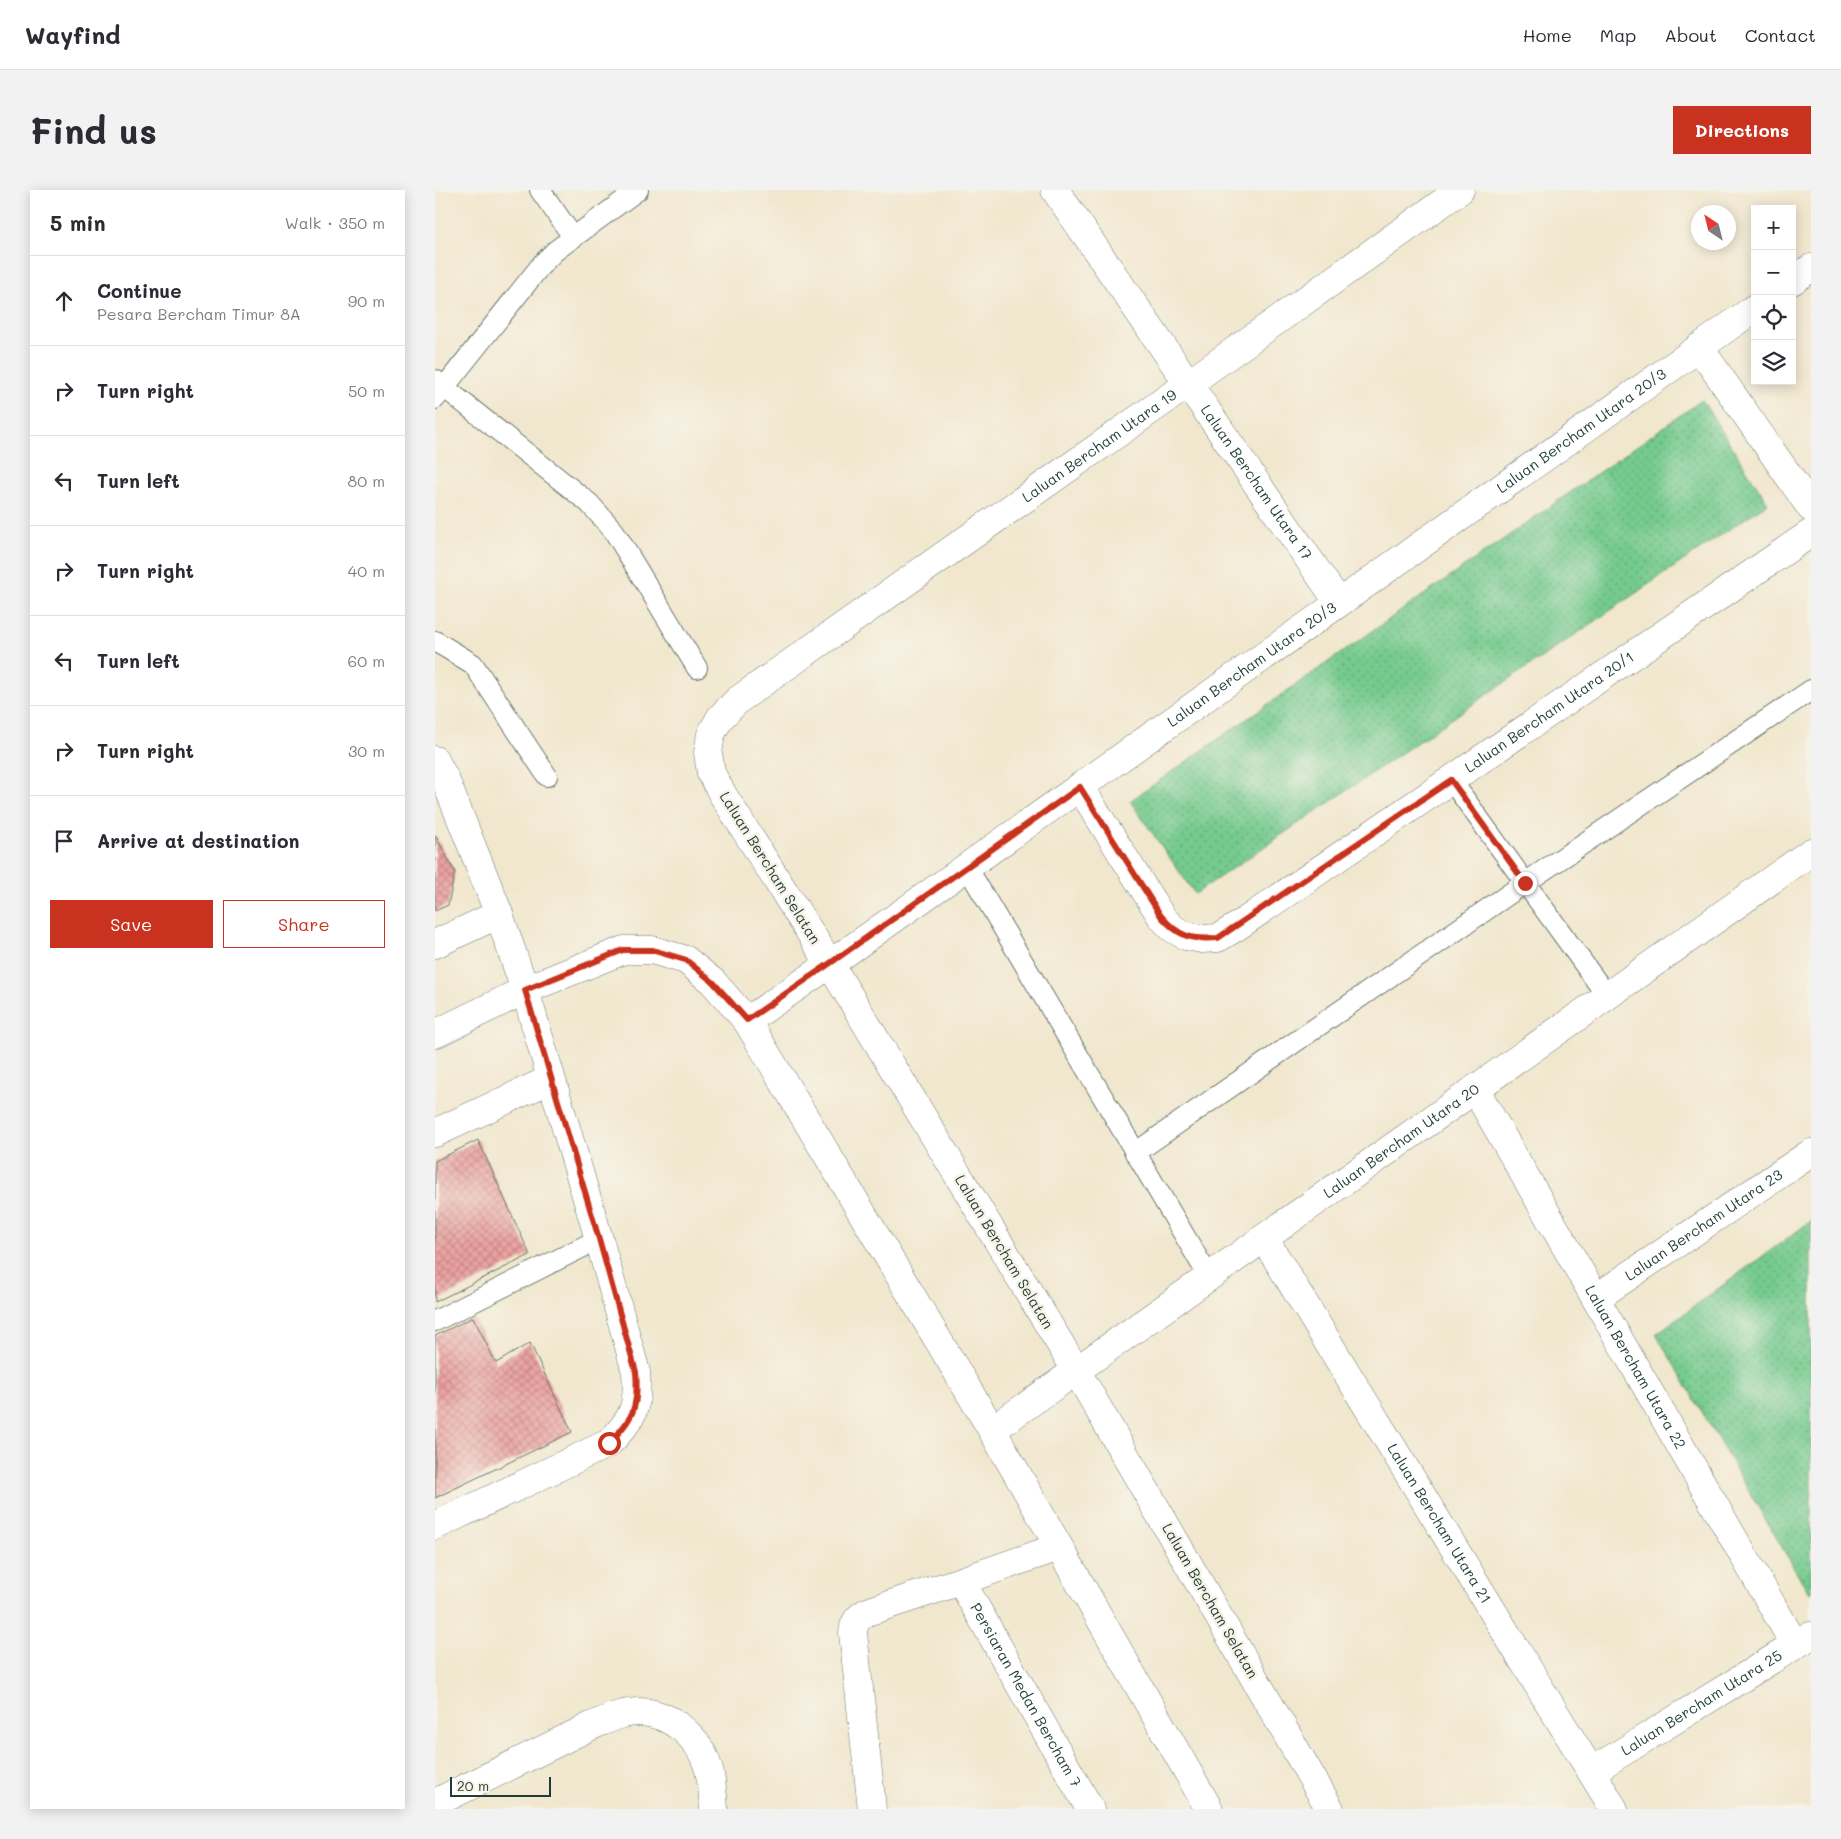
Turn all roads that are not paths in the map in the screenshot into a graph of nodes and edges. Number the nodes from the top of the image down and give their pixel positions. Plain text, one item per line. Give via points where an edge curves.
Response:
1 (540, 190) edge
2 (638, 190) edge
3 (1055, 190) edge
4 (1460, 190) edge
5 (573, 237) junction
6 (1811, 268) edge
7 (1796, 278) edge
8 (1751, 311) edge
9 (1699, 347) junction
10 (1188, 384) junction
11 (438, 389) edge
12 (1811, 508) edge
13 (1811, 532) edge
14 (1339, 603) junction
15 (435, 641) edge
16 (697, 668) dead end
17 (1811, 690) edge
18 (739, 700) joint
19 (435, 760) edge
20 (547, 776) dead end
21 (1451, 780) junction
22 (1080, 787) junction
23 (1811, 852) edge
24 (967, 867) junction
25 (1525, 883) junction
26 (499, 914) junction
27 (435, 944) edge
28 (829, 964) junction
29 (525, 990) junction
30 (1607, 996) junction
31 (747, 1020) junction
32 (435, 1034) edge
33 (551, 1079) junction
34 (1475, 1089) junction
35 (435, 1134) edge
36 (1135, 1153) junction
37 (1811, 1153) edge
38 (1264, 1238) junction
39 (599, 1239) junction
40 (1209, 1276) junction
41 (1596, 1298) junction
42 (435, 1321) edge
43 (1076, 1370) junction
44 (992, 1430) junction
45 (435, 1526) edge
46 (1059, 1547) junction
47 (961, 1581) junction
48 (1803, 1640) edge
49 (1592, 1771) junction
50 (435, 1803) edge
51 (714, 1809) edge
52 (872, 1809) edge
53 (1090, 1809) edge
54 (1209, 1809) edge
55 (1331, 1809) edge
56 (1614, 1809) edge

1 - 5 lane
2 - 5 lane
3 - 10 street, Laluan Bercham Utara 17
4 - 10 street, Laluan Bercham Utara 19
5 - 11 lane via 542,264
6 - 7 street
8 - 9 street, Laluan Bercham Utara 20/3
9 - 12 street
9 - 14 street, Laluan Bercham Utara 20/3
10 - 14 street, Laluan Bercham Utara 17
10 - 18 street, Laluan Bercham Utara 19
11 - 16 lane via 589,503 614,531
13 - 21 street, Laluan Bercham Utara 20/1
14 - 22 street, Laluan Bercham Utara 20/3
15 - 20 lane via 473,664
17 - 25 lane
18 - 28 street, Laluan Bercham Selatan via 719,718 711,734 708,753 711,773
19 - 26 street
21 - 22 street, Laluan Bercham Utara 20/1 via 1238,926 1218,938 1202,939 1186,936 1161,916
21 - 25 lane
22 - 24 street, Laluan Bercham Utara 20/3
23 - 30 street, Laluan Bercham Utara 20
24 - 28 street, Laluan Bercham Utara 20/3
24 - 36 lane
25 - 30 lane
25 - 36 lane
26 - 27 street
26 - 29 street
28 - 31 street, Laluan Bercham Utara 20/3
28 - 43 street, Laluan Bercham Selatan
29 - 31 street via 623,950 652,950 686,960 713,982
29 - 32 street
29 - 33 street
30 - 34 street, Laluan Bercham Utara 20
31 - 44 street
33 - 35 street
33 - 39 street
34 - 38 street, Laluan Bercham Utara 20
34 - 41 street, Laluan Bercham Utara 22
36 - 40 lane
37 - 41 street, Laluan Bercham Utara 23
38 - 40 street, Laluan Bercham Utara 20
38 - 49 street, Laluan Bercham Utara 21
39 - 42 lane
39 - 45 street via 636,1372 638,1392 634,1410 625,1427 609,1443
40 - 43 street, Laluan Bercham Utara 20
41 - 48 street, Laluan Bercham Utara 22
43 - 44 street, Laluan Bercham Utara 20
43 - 55 street, Laluan Bercham Selatan
44 - 46 street
46 - 47 street
46 - 54 street
47 - 52 street via 867,1612 854,1624
47 - 53 street, Persiaran Medan Bercham 7
48 - 49 street, Laluan Bercham Utara 25
49 - 56 street, Laluan Bercham Utara 21
50 - 51 street via 591,1726 618,1715 639,1712 666,1718 693,1739 708,1768

